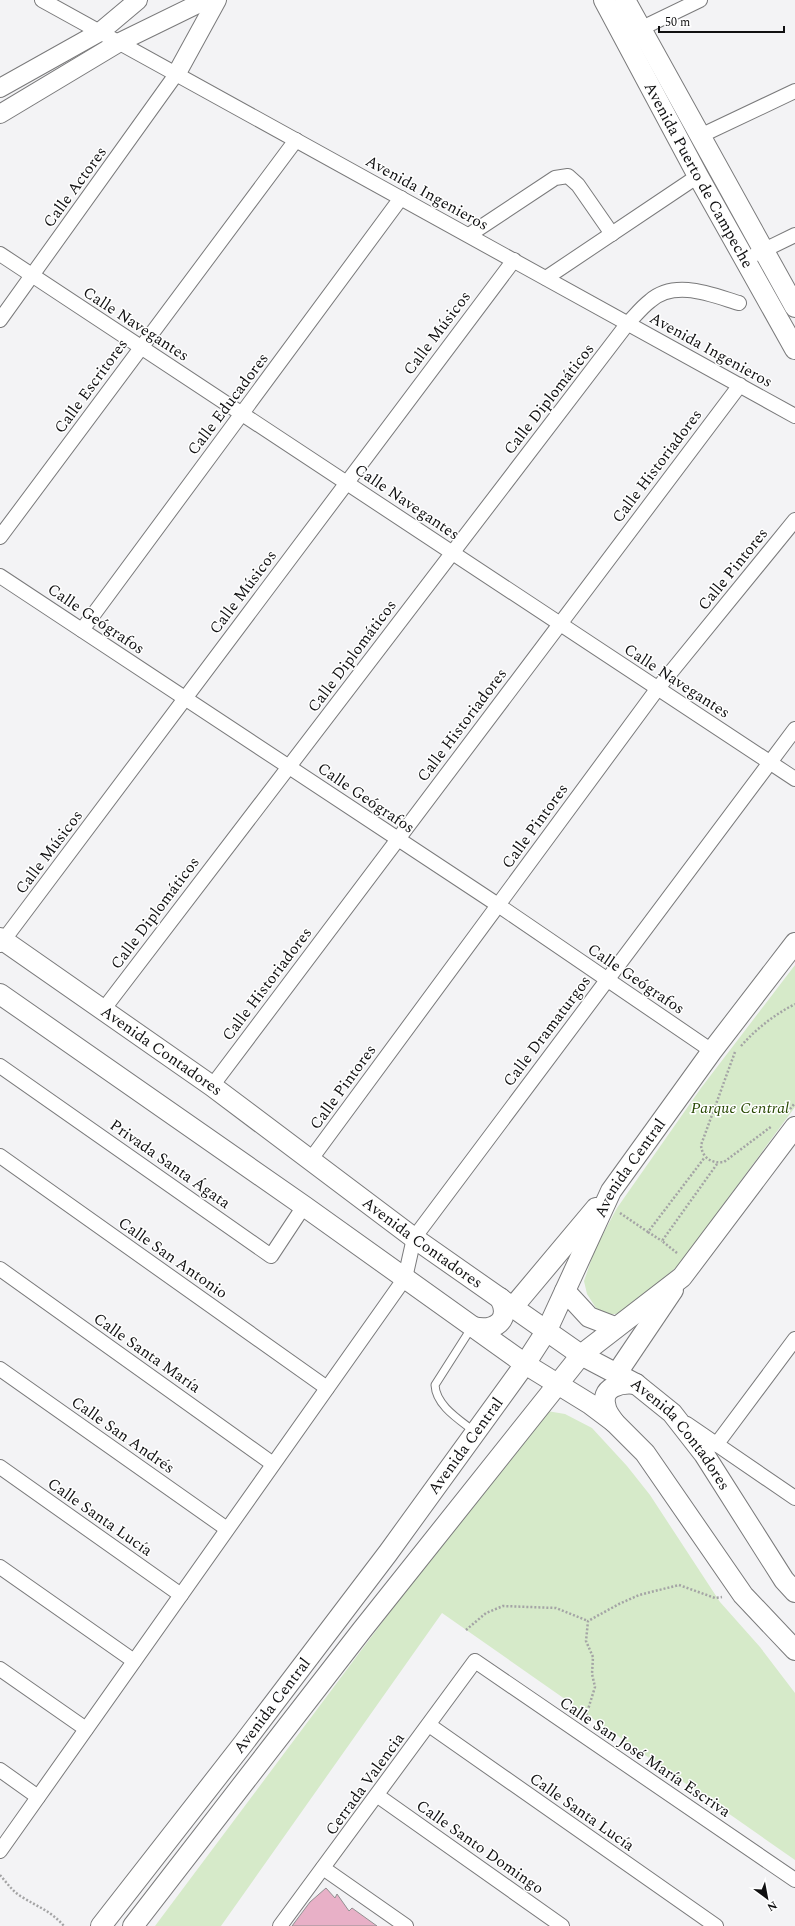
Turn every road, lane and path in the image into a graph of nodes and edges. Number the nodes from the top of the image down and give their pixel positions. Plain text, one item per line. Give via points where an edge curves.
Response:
1 (42, 0) edge
2 (138, 0) edge
3 (206, 0) edge
4 (217, 0) edge
5 (604, 0) edge
6 (625, 0) edge
7 (700, 0) edge
8 (640, 29) junction
9 (100, 32) junction
10 (120, 42) junction
11 (177, 73) junction
12 (0, 88) edge
13 (795, 91) edge
14 (0, 114) edge
15 (700, 136) junction
16 (296, 140) junction
17 (698, 176) junction
18 (402, 198) junction
19 (612, 234) junction
20 (795, 235) edge
21 (469, 236) junction
22 (764, 250) junction
23 (0, 254) edge
24 (514, 260) junction
25 (745, 260) junction
26 (32, 275) junction
27 (546, 278) junction
28 (739, 303) dead end
29 (795, 307) edge
30 (0, 320) edge
31 (628, 323) junction
32 (141, 347) junction
33 (795, 349) edge
34 (740, 385) junction
35 (241, 413) junction
36 (795, 416) edge
37 (346, 482) junction
38 (795, 520) edge
39 (0, 537) edge
40 (452, 552) junction
41 (0, 576) edge
42 (559, 623) junction
43 (82, 630) junction
44 (658, 688) junction
45 (185, 698) junction
46 (795, 729) edge
47 (770, 762) junction
48 (288, 767) junction
49 (795, 779) edge
50 (398, 839) junction
51 (498, 906) junction
52 (1, 941) edge
53 (795, 943) edge
54 (606, 979) junction
55 (0, 994) edge
56 (795, 1004) edge
57 (103, 1010) junction
58 (712, 1051) junction
59 (0, 1066) edge
60 (212, 1086) junction
61 (795, 1103) edge
62 (790, 1121) edge
63 (774, 1124) dead end
64 (0, 1156) edge
65 (705, 1157) junction
66 (311, 1159) junction
67 (716, 1164) junction
68 (608, 1197) junction
69 (304, 1206) junction
70 (648, 1232) junction
71 (414, 1238) junction
72 (662, 1241) junction
73 (0, 1269) edge
74 (687, 1271) junction
75 (405, 1278) junction
76 (565, 1291) junction
77 (507, 1302) junction
78 (473, 1327) junction
79 (616, 1327) junction
80 (547, 1330) junction
81 (795, 1339) edge
82 (581, 1355) junction
83 (525, 1364) junction
84 (0, 1369) edge
85 (617, 1373) junction
86 (558, 1383) junction
87 (636, 1384) junction
88 (327, 1388) junction
89 (672, 1413) junction
90 (614, 1422) junction
91 (475, 1433) junction
92 (716, 1445) junction
93 (273, 1464) junction
94 (0, 1467) edge
95 (795, 1498) edge
96 (227, 1529) junction
97 (0, 1567) edge
98 (795, 1592) edge
99 (181, 1595) junction
100 (743, 1595) junction
101 (588, 1621) junction
102 (466, 1630) dead end
103 (795, 1650) edge
104 (134, 1661) junction
105 (475, 1661) joint
106 (0, 1669) edge
107 (429, 1725) junction
108 (86, 1729) junction
109 (578, 1732) junction
110 (0, 1770) edge
111 (378, 1796) junction
112 (38, 1797) junction
113 (0, 1851) edge
114 (323, 1868) junction
115 (0, 1875) edge
116 (795, 1880) edge
117 (64, 1926) edge
118 (101, 1926) edge
119 (133, 1926) edge
120 (280, 1926) edge
121 (406, 1926) edge
122 (562, 1926) edge
123 (716, 1926) edge

1 - 9 street, Avenida Ingenieros
2 - 9 street
3 - 10 street
4 - 11 street
5 - 17 main road, Avenida Puerto de Campeche
6 - 8 main road, Avenida Puerto de Campeche
7 - 8 street
8 - 15 main road, Avenida Puerto de Campeche
9 - 10 street, Avenida Ingenieros
9 - 12 street
10 - 11 street, Avenida Ingenieros
10 - 14 street
11 - 16 street, Avenida Ingenieros
11 - 26 street, Calle Actores
13 - 15 street
15 - 22 main road, Avenida Puerto de Campeche
16 - 18 street, Avenida Ingenieros
16 - 32 street, Calle Escritores
17 - 19 street
17 - 25 main road, Avenida Puerto de Campeche
18 - 21 street, Avenida Ingenieros
18 - 35 street, Calle Educadores
19 - 21 street via 578,185 568,176 555,178
19 - 27 street
20 - 22 street
21 - 24 street, Avenida Ingenieros
22 - 25 street
22 - 29 main road, Avenida Puerto de Campeche
23 - 26 street, Calle Navegantes
24 - 27 street, Avenida Ingenieros
24 - 37 street, Calle Músicos
25 - 33 main road, Avenida Puerto de Campeche
26 - 30 street, Calle Actores
26 - 32 street, Calle Navegantes
27 - 31 street, Avenida Ingenieros
28 - 31 street, Calle Diplomáticos via 693,290 668,291 651,300
31 - 34 street, Avenida Ingenieros
31 - 40 street, Calle Diplomáticos
32 - 35 street, Calle Navegantes
32 - 39 street, Calle Escritores
34 - 36 street, Avenida Ingenieros
34 - 42 street, Calle Historiadores
35 - 37 street, Calle Navegantes
35 - 43 street, Calle Educadores
37 - 40 street, Calle Navegantes
37 - 45 street, Calle Músicos
38 - 44 street, Calle Pintores
40 - 42 street, Calle Navegantes
40 - 48 street, Calle Diplomáticos
41 - 43 street, Calle Geógrafos
42 - 44 street, Calle Navegantes
42 - 50 street, Calle Historiadores
43 - 45 street, Calle Geógrafos
44 - 47 street, Calle Navegantes
44 - 51 street, Calle Pintores
45 - 48 street, Calle Geógrafos
45 - 52 street, Calle Músicos
46 - 47 street, Calle Dramaturgos
47 - 49 street, Calle Navegantes
47 - 54 street, Calle Dramaturgos
48 - 50 street, Calle Geógrafos
48 - 57 street, Calle Diplomáticos
50 - 51 street, Calle Geógrafos
50 - 60 street, Calle Historiadores
51 - 54 street, Calle Geógrafos
51 - 66 street, Calle Pintores
52 - 57 main road, Avenida Contadores
53 - 58 main road, Avenida Central
54 - 58 street, Calle Geógrafos
54 - 71 street, Calle Dramaturgos
55 - 69 main road
56 - 65 path via 758,1028 736,1051 701,1145
57 - 60 main road, Avenida Contadores
58 - 68 main road, Avenida Central
59 - 69 street, Privada Santa Ágata via 271,1256
60 - 66 main road, Avenida Contadores
61 - 62 path
62 - 74 main road, Avenida Central
63 - 67 path via 724,1162
64 - 88 street, Calle San Antonio
65 - 67 path
65 - 70 path
66 - 71 main road, Avenida Contadores
67 - 72 path
68 - 70 path
68 - 76 main road, Avenida Central
68 - 77 main road
69 - 75 main road
70 - 72 path
71 - 75 street
71 - 77 main road, Avenida Contadores
72 - 74 path
73 - 93 street, Calle Santa María
74 - 79 main road, Avenida Central
74 - 85 main road
75 - 78 main road
75 - 88 street
76 - 79 main road via 589,1317
76 - 80 main road, Avenida Central
77 - 78 main road via 504,1315 491,1328
77 - 80 main road, Avenida Contadores
78 - 83 main road
78 - 91 lane via 435,1385 435,1394 443,1405
79 - 82 main road, Avenida Central
80 - 82 main road, Avenida Contadores
80 - 83 main road, Avenida Central
81 - 92 street
82 - 85 main road, Avenida Contadores
82 - 86 main road, Avenida Central
83 - 86 main road
83 - 91 main road, Avenida Central
84 - 96 street, Calle San Andrés
85 - 87 main road, Avenida Contadores
86 - 90 main road
86 - 119 main road, Avenida Central via 362,1630
87 - 89 main road, Avenida Contadores
87 - 90 main road via 614,1386 607,1393 606,1408
88 - 93 street
89 - 92 street
89 - 98 main road, Avenida Contadores via 704,1454 784,1580
90 - 100 main road via 645,1453
91 - 118 main road, Avenida Central via 388,1554
92 - 95 street
93 - 96 street
94 - 99 street, Calle Santa Lucía
96 - 99 street
97 - 104 street
99 - 104 street
100 - 101 path via 715,1598 679,1585 639,1595
100 - 103 main road
101 - 102 path via 556,1608 503,1606 486,1613
101 - 109 path via 586,1641 593,1657 594,1687 588,1715
104 - 108 street
105 - 107 street, Cerrada Valencia
105 - 109 street, Calle San José María Escriva
106 - 108 street
107 - 111 street, Cerrada Valencia
107 - 123 street, Calle Santa Lucía
108 - 112 street
109 - 116 street, Calle San José María Escriva
110 - 112 street
111 - 114 street, Cerrada Valencia
111 - 122 street, Calle Santo Domingo
112 - 113 street
114 - 120 street, Cerrada Valencia
114 - 121 street
115 - 117 path via 15,1892 40,1906

